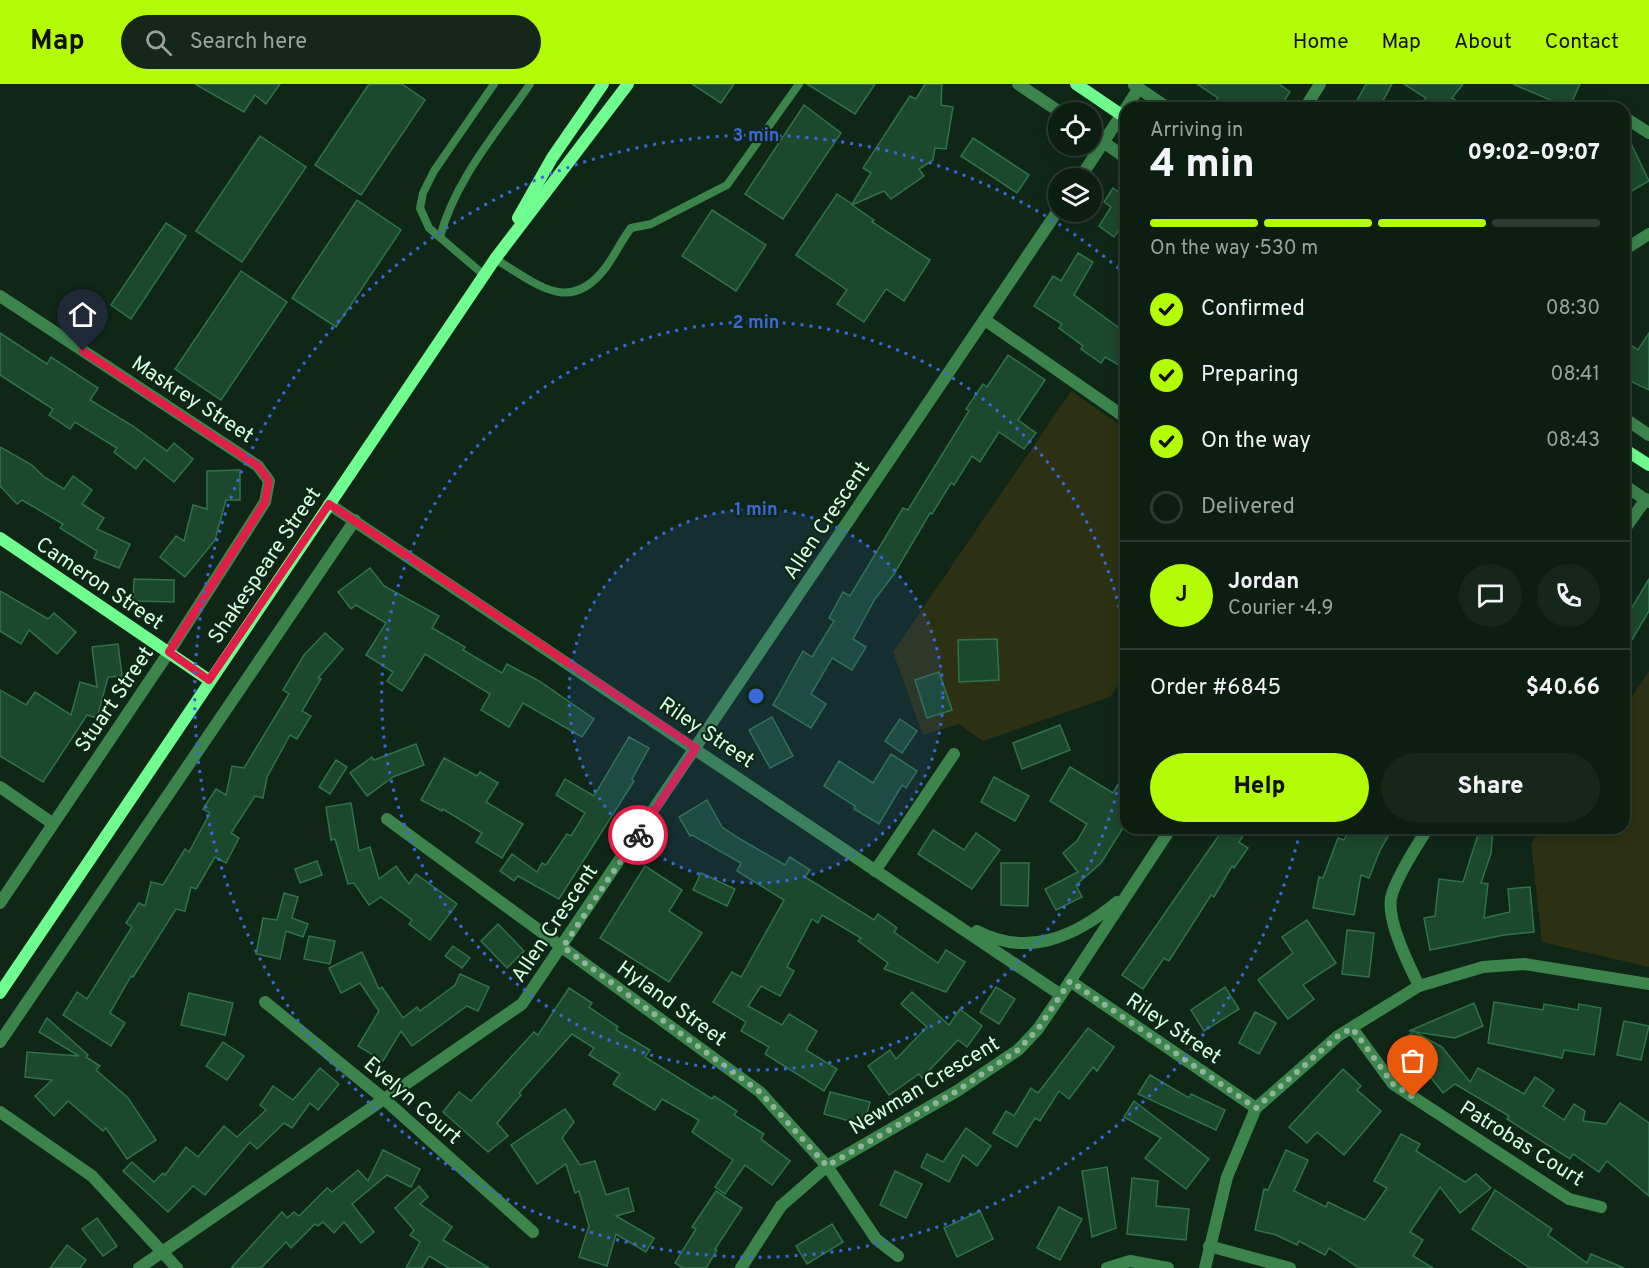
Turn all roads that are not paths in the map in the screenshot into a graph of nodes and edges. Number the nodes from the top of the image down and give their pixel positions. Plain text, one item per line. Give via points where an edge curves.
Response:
1 (494, 84) edge
2 (530, 84) edge
3 (603, 84) edge
4 (628, 84) edge
5 (799, 84) edge
6 (1018, 84) edge
7 (1076, 84) edge
8 (1320, 84) edge
9 (1136, 86) edge
10 (1130, 102) edge
11 (1159, 102) edge
12 (1309, 102) edge
13 (1048, 104) edge
14 (1120, 113) edge
15 (1120, 121) edge
16 (1630, 121) edge
17 (1649, 133) edge
18 (1104, 142) junction
19 (1120, 154) edge
20 (1087, 168) edge
21 (1050, 222) edge
22 (1649, 234) edge
23 (440, 237) junction
24 (1630, 246) edge
25 (495, 259) junction
26 (484, 275) junction
27 (0, 296) edge
28 (985, 320) junction
29 (1120, 414) edge
30 (1630, 422) edge
31 (1649, 435) edge
32 (1630, 453) edge
33 (1649, 465) edge
34 (269, 481) joint
35 (1630, 489) edge
36 (1647, 500) edge
37 (329, 504) junction
38 (355, 520) junction
39 (1630, 523) edge
40 (0, 538) edge
41 (169, 652) junction
42 (209, 680) junction
43 (696, 748) junction
44 (954, 754) dead end
45 (0, 787) edge
46 (387, 819) dead end
47 (52, 823) junction
48 (1167, 834) edge
49 (1424, 834) edge
50 (875, 871) junction
51 (1126, 895) junction
52 (0, 903) edge
53 (926, 905) junction
54 (563, 947) junction
55 (17, 968) junction
56 (1070, 981) junction
57 (1649, 984) edge
58 (0, 986) edge
59 (1419, 986) junction
60 (0, 993) edge
61 (1061, 995) junction
62 (265, 1002) dead end
63 (1352, 1028) junction
64 (0, 1042) edge
65 (384, 1099) junction
66 (1256, 1108) junction
67 (0, 1112) edge
68 (827, 1166) junction
69 (1601, 1207) dead end
70 (533, 1232) dead end
71 (1209, 1246) junction
72 (162, 1251) junction
73 (898, 1256) dead end
74 (139, 1268) edge
75 (177, 1268) edge
76 (741, 1268) edge
77 (1107, 1268) edge
78 (1168, 1268) edge
79 (1205, 1268) edge
80 (1290, 1268) edge

1 - 23 lane via 423,193 422,216
2 - 23 lane via 461,185
3 - 25 street, Shakespeare Street via 552,158
4 - 25 street, Shakespeare Street
5 - 25 lane via 727,185 651,224 631,228 606,268 585,288 566,295 546,289
6 - 13 street
7 - 14 street
8 - 12 street
9 - 10 street
9 - 11 street
15 - 18 street
16 - 17 street
18 - 19 street
18 - 20 street
21 - 28 street, Allen Crescent
22 - 24 street
23 - 26 lane
25 - 26 street, Shakespeare Street
26 - 37 street, Shakespeare Street
27 - 34 street, Maskrey Street via 258,466
28 - 29 street
28 - 43 street, Allen Crescent
30 - 31 street
32 - 33 street
34 - 41 street, Stuart Street via 265,502
35 - 36 street
36 - 39 street
37 - 38 street, Riley Street
37 - 42 street, Shakespeare Street
38 - 43 street, Riley Street
38 - 64 street
40 - 41 street, Cameron Street
41 - 42 street, Cameron Street
41 - 47 street, Stuart Street
42 - 55 street, Shakespeare Street
43 - 50 street, Riley Street
43 - 54 street, Allen Crescent
44 - 50 street
45 - 47 street
46 - 54 street, Hyland Street
47 - 52 street, Stuart Street
48 - 51 street, Newman Crescent
49 - 59 street via 1391,899 1398,943
50 - 53 street, Riley Street
51 - 53 street via 1069,935 1020,945 990,938
51 - 56 street, Newman Crescent
53 - 61 street, Riley Street
54 - 65 street, Allen Crescent via 522,1004
54 - 68 street, Hyland Street via 760,1092
55 - 58 street
55 - 60 street, Shakespeare Street
56 - 61 street, Newman Crescent
56 - 66 street, Riley Street
57 - 59 street via 1524,964 1483,967
59 - 63 street
61 - 68 street, Newman Crescent via 1018,1050 957,1091
62 - 65 street, Evelyn Court
63 - 66 street
63 - 69 street, Patrobas Court via 1393,1084 1569,1199
65 - 70 street, Evelyn Court
65 - 72 street, Allen Crescent
66 - 71 street via 1227,1177
67 - 72 street via 92,1176
68 - 73 street, Hyland Street via 876,1239
68 - 76 street, Newman Crescent via 781,1206
71 - 79 street
71 - 80 street
72 - 74 street, Allen Crescent
72 - 75 street
77 - 78 street via 1130,1261

